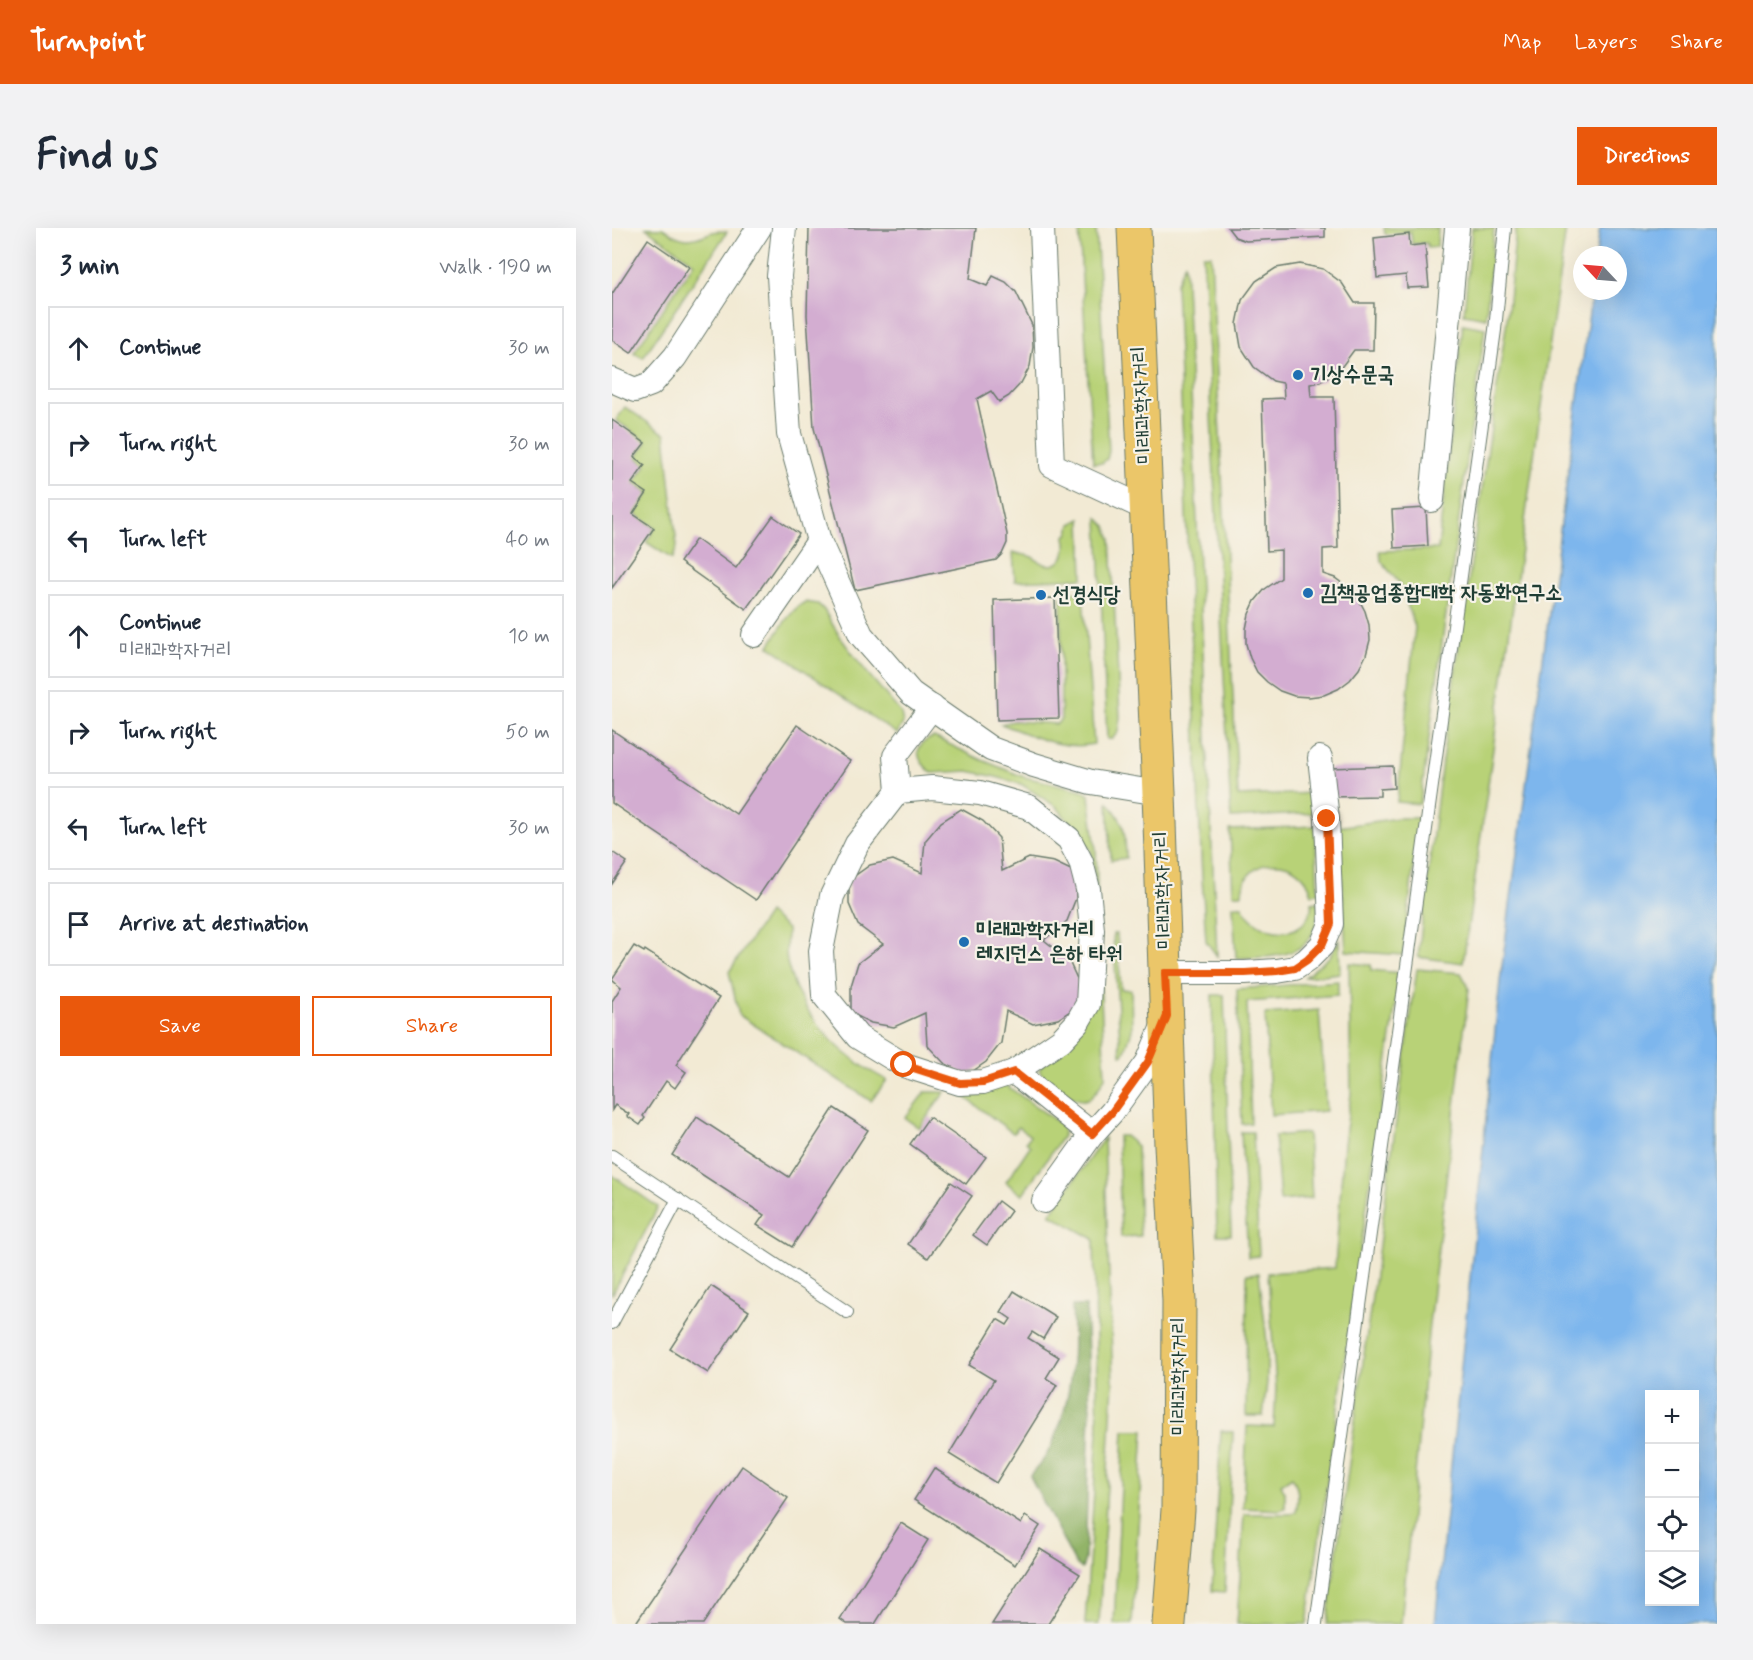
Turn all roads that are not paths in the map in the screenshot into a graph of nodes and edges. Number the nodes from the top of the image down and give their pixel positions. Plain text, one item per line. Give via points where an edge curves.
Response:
1 (759, 228) edge
2 (784, 228) edge
3 (1042, 228) edge
4 (1134, 228) edge
5 (1457, 228) edge
6 (1505, 228) edge
7 (612, 380) edge
8 (1432, 500) dead end
9 (1147, 509) junction
10 (819, 541) junction
11 (754, 635) dead end
12 (932, 707) junction
13 (1320, 758) dead end
14 (898, 791) junction
15 (1159, 793) junction
16 (1165, 973) junction
17 (1167, 1016) junction
18 (1014, 1072) junction
19 (1092, 1134) junction
20 (612, 1156) edge
21 (678, 1199) junction
22 (1044, 1201) dead end
23 (847, 1312) dead end
24 (612, 1323) edge
25 (1169, 1624) edge
26 (1316, 1624) edge

1 - 7 street via 675,357 651,384 635,390
2 - 10 street via 779,276 789,434
3 - 9 street via 1052,465
4 - 9 main road, 미래과학자거리
5 - 8 street
6 - 26 lane via 1494,342
9 - 15 main road, 미래과학자거리
10 - 11 street
10 - 12 street via 861,635 911,693
12 - 14 street via 895,756
12 - 15 street via 992,749 1034,765 1090,782
13 - 16 street via 1331,915 1322,945 1295,968 1245,973
14 - 18 street via 857,844 832,896 821,951 824,995 858,1037 904,1065 960,1083 983,1082
14 - 18 street via 932,788 981,793 1029,807 1069,840 1082,862 1092,930 1089,1004 1061,1040
15 - 16 main road, 미래과학자거리
16 - 17 main road, 미래과학자거리
17 - 19 street via 1148,1062
17 - 25 main road, 미래과학자거리 via 1179,1301 1178,1510
18 - 19 street
19 - 22 street
20 - 21 lane
21 - 23 lane
21 - 24 lane

